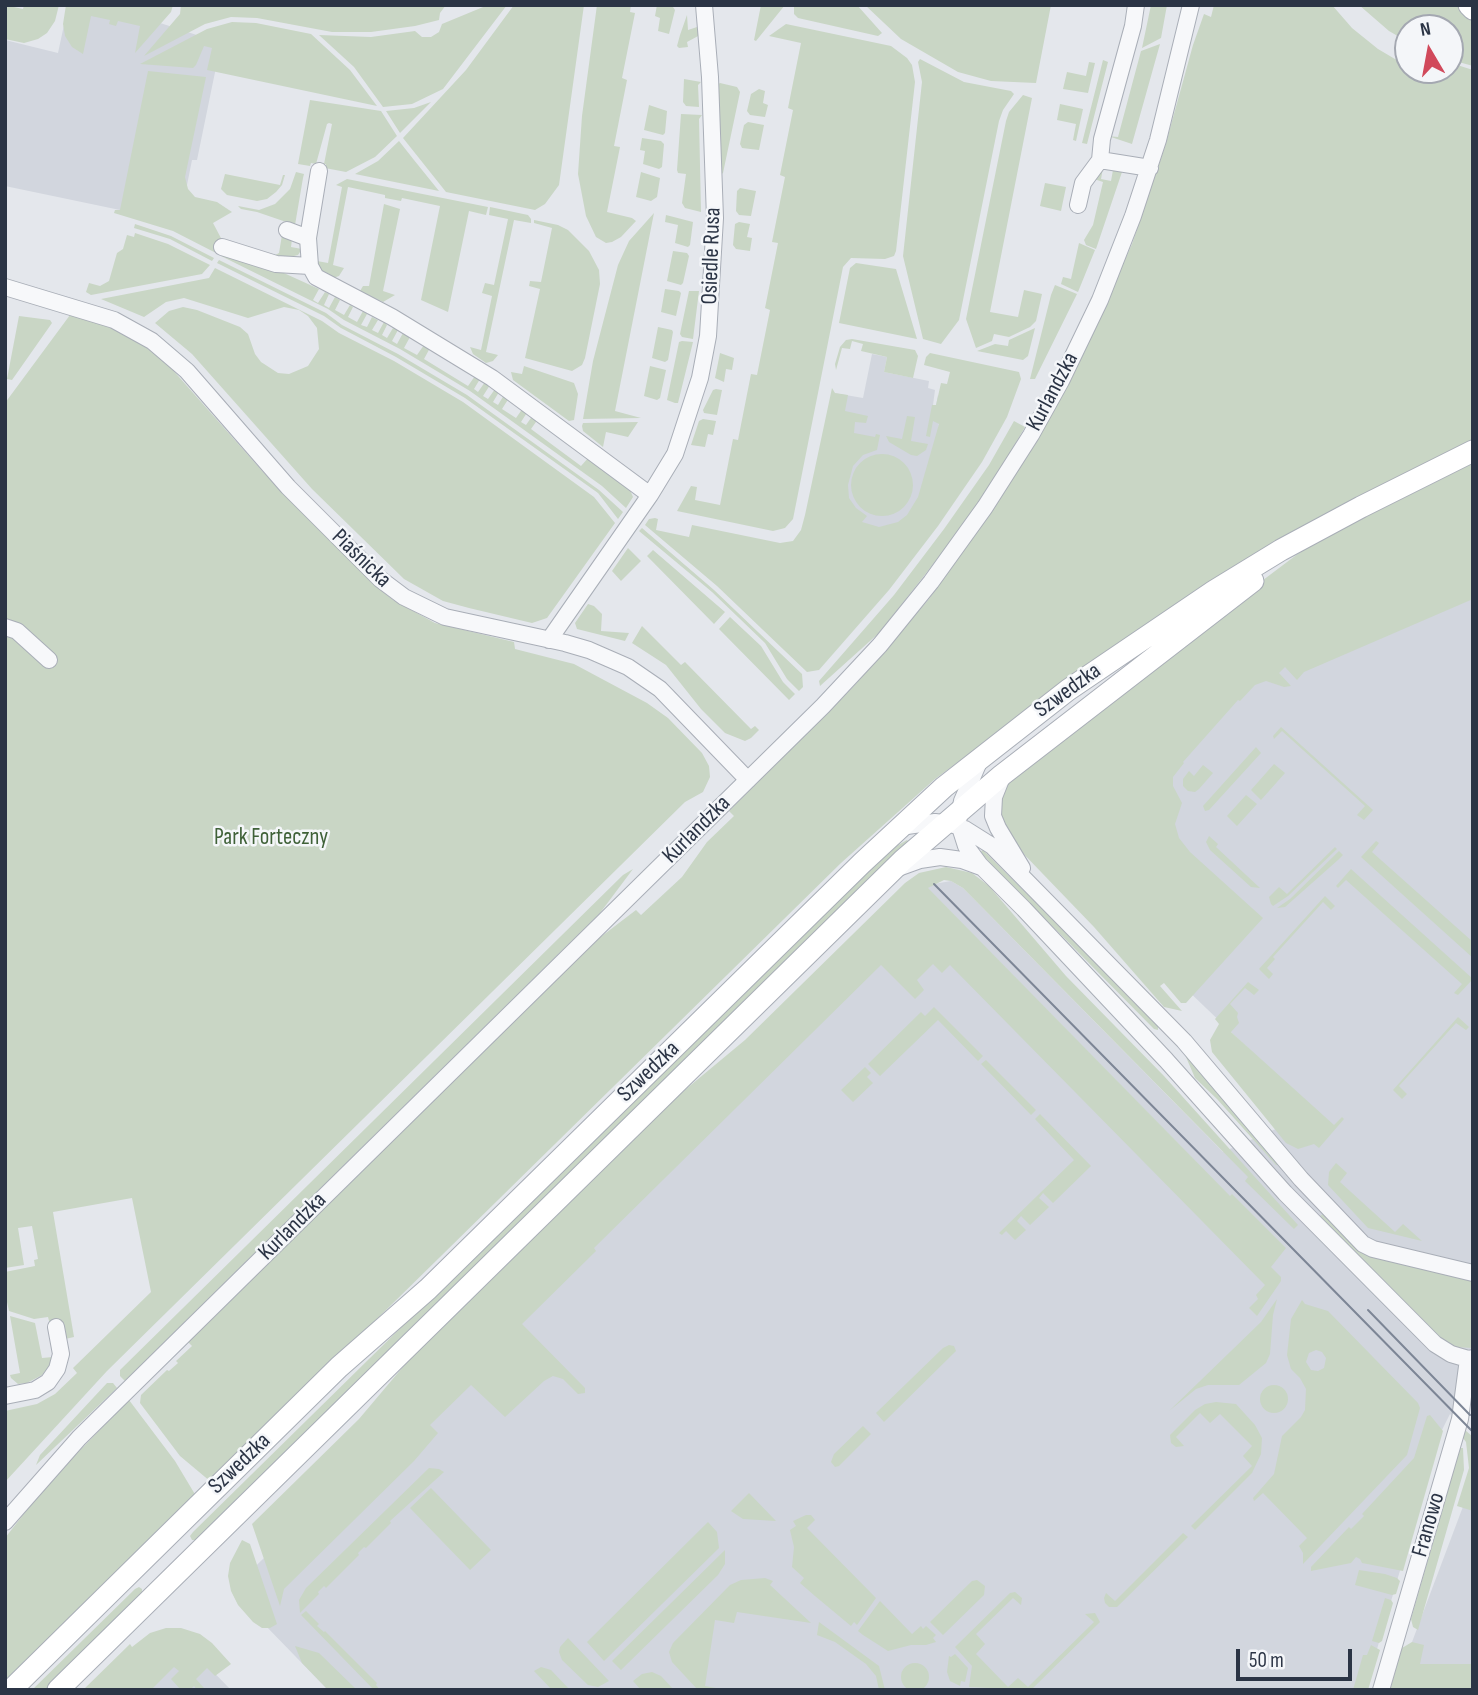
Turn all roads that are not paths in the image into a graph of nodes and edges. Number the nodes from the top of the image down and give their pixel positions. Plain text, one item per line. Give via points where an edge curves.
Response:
1 (704, 5) edge
2 (1136, 5) edge
3 (1191, 5) edge
4 (1100, 160) junction
5 (1150, 168) junction
6 (319, 171) dead end
7 (1078, 205) dead end
8 (287, 230) dead end
9 (308, 238) junction
10 (222, 247) dead end
11 (310, 267) junction
12 (5, 287) edge
13 (1473, 451) edge
14 (650, 495) junction
15 (1339, 519) junction
16 (5, 627) edge
17 (549, 640) junction
18 (49, 660) dead end
19 (982, 756) junction
20 (1002, 775) junction
21 (748, 780) junction
22 (954, 820) junction
23 (899, 828) junction
24 (893, 870) junction
25 (990, 875) junction
26 (1037, 891) junction
27 (1473, 1273) edge
28 (56, 1327) dead end
29 (75, 1344) dead end
30 (61, 1353) junction
31 (1470, 1358) edge
32 (5, 1396) edge
33 (5, 1522) edge
34 (11, 1690) edge
35 (58, 1690) edge
36 (1381, 1690) edge

1 - 14 street, Osiedle Rusa via 715,208 708,336 700,378 675,454
2 - 4 street
3 - 5 street, Kurlandzka
4 - 5 street
4 - 7 street via 1083,183
5 - 21 street, Kurlandzka via 1076,349 1031,435 985,507 880,645
6 - 9 street
8 - 9 street
9 - 11 street
10 - 11 street via 276,264
11 - 14 street via 326,284 392,317 492,378
12 - 17 street, Piaśnicka via 114,320 158,345 288,487 404,597 445,617
13 - 15 street, Szwedzka
14 - 17 street, Osiedle Rusa
15 - 19 street, Szwedzka via 1172,618
15 - 20 street, Szwedzka
16 - 18 street via 17,631
17 - 21 street, Piaśnicka via 589,649 643,676
19 - 22 street
19 - 23 street, Szwedzka
20 - 22 street, Szwedzka
20 - 26 street via 993,816
21 - 33 street, Kurlandzka via 79,1438
22 - 23 street
22 - 24 street, Szwedzka
22 - 25 street via 971,854
22 - 26 street via 992,846
23 - 34 street, Szwedzka
24 - 25 street via 947,857 972,863
24 - 35 street, Szwedzka
25 - 31 street via 1285,1193 1435,1344
26 - 27 street via 1184,1041 1301,1179 1363,1244
28 - 30 street
29 - 30 street
30 - 32 street via 48,1382 35,1390
31 - 36 street, Franowo via 1460,1419

